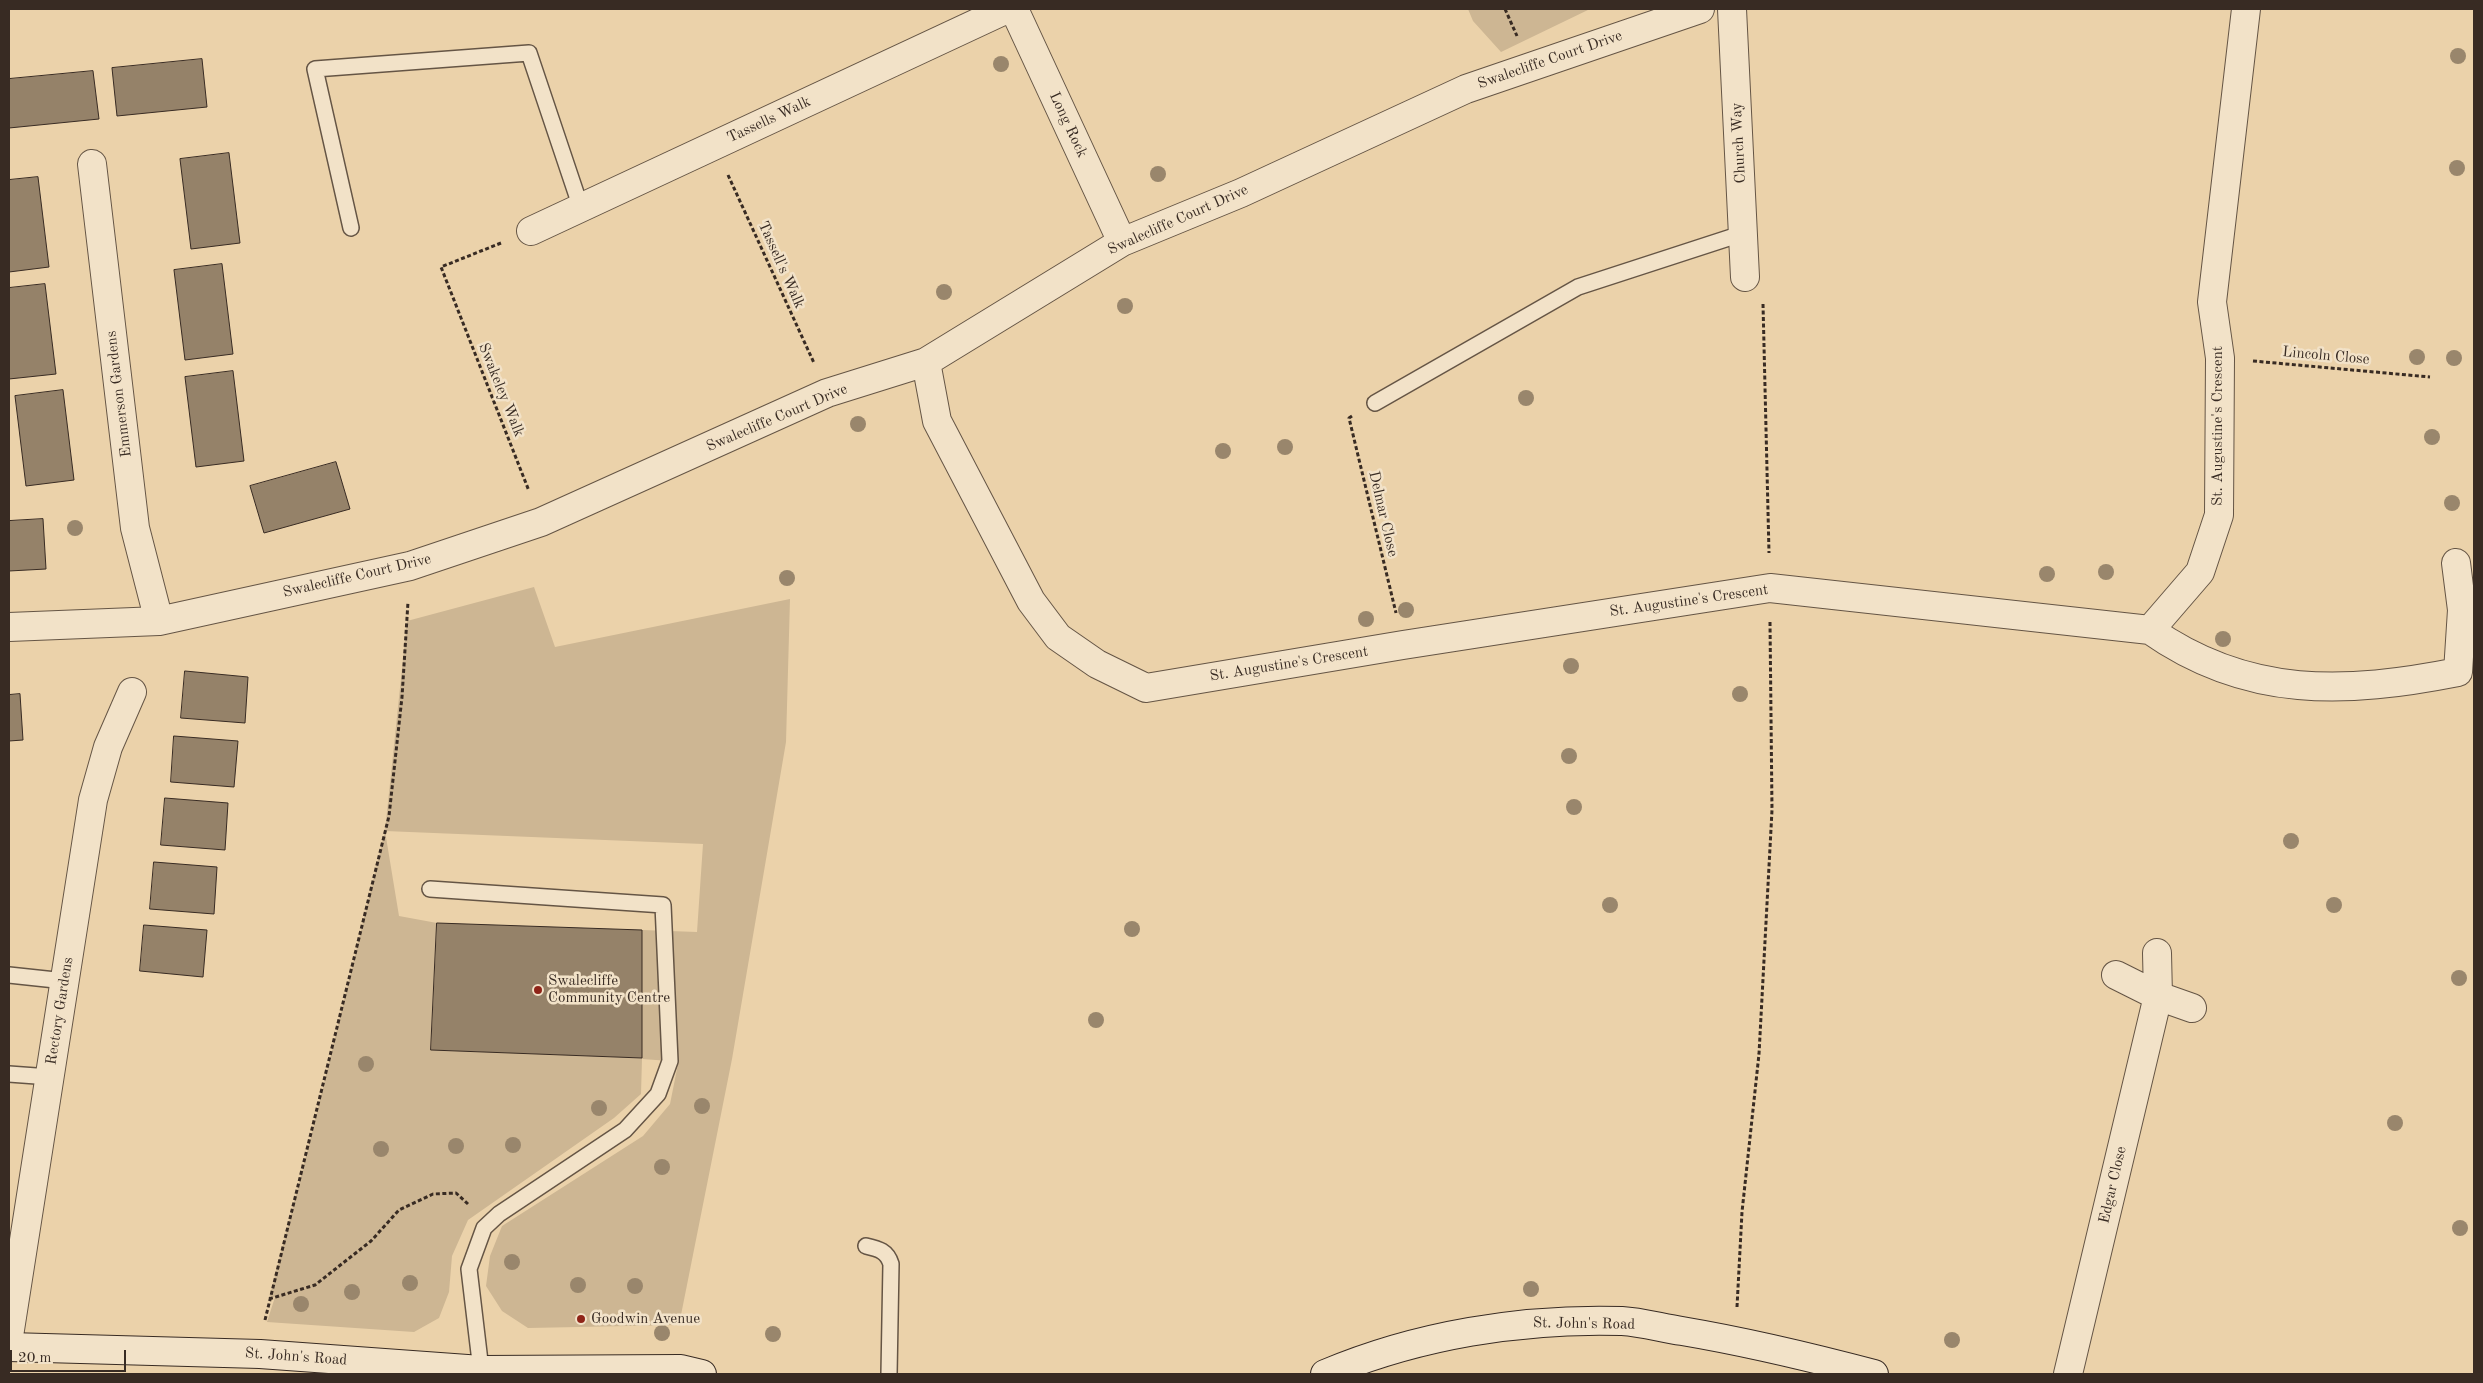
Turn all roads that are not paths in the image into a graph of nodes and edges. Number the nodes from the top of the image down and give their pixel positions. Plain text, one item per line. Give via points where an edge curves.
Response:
1 (1008, 9) edge
2 (1014, 9) edge
3 (1700, 9) edge
4 (1732, 9) edge
5 (2246, 9) edge
6 (92, 164) dead end
7 (581, 208) junction
8 (351, 228) dead end
9 (531, 231) road end
10 (1744, 232) junction
11 (1122, 242) junction
12 (1745, 277) road end
13 (926, 362) junction
14 (1375, 404) road end
15 (2456, 563) dead end
16 (159, 621) junction
17 (9, 627) edge
18 (2150, 630) junction
19 (132, 692) dead end
20 (430, 889) dead end
21 (2157, 952) dead end
22 (2116, 974) dead end
23 (9, 976) edge
24 (65, 981) junction
25 (2158, 996) junction
26 (2192, 1008) dead end
27 (9, 1074) edge
28 (50, 1077) junction
29 (866, 1246) dead end
30 (9, 1336) edge
31 (9, 1347) edge
32 (481, 1372) edge
33 (702, 1374) edge
34 (889, 1374) edge
35 (1325, 1374) edge
36 (1874, 1374) edge
37 (2068, 1374) edge

1 - 7 street, Tassells Walk
2 - 11 street, Long Rock
3 - 11 street, Swalecliffe Court Drive via 1466,89 1241,193
4 - 10 street, Church Way
5 - 18 street, St. Augustine's Crescent via 2212,302 2220,358 2218,515 2200,572
6 - 16 street, Emmerson Gardens via 135,528
7 - 8 lane via 529,53 315,69
7 - 9 street, Tassells Walk
10 - 12 street, Church Way
10 - 14 lane via 1578,287
11 - 13 street, Swalecliffe Court Drive
13 - 16 street, Swalecliffe Court Drive via 828,393 541,522 410,566
13 - 18 street, St. Augustine's Crescent via 937,421 1031,601 1058,637 1097,664 1146,688 1770,588
15 - 18 street via 2462,610 2458,672 2363,687 2296,685 2262,680 2218,667 2173,646
16 - 17 street, Swalecliffe Court Drive
19 - 24 street, Rectory Gardens via 108,747 93,800
20 - 32 lane via 663,905 670,1061 658,1094 625,1130 499,1214 484,1228 468,1269
21 - 25 street, Edgar Close
22 - 25 street
23 - 24 lane
24 - 28 street, Rectory Gardens
25 - 26 street
25 - 37 street, Edgar Close
27 - 28 lane
28 - 30 street, Rectory Gardens
29 - 34 lane via 888,1255 891,1264
31 - 32 street, St. John's Road via 260,1354
32 - 33 street, St. John's Road via 682,1369
35 - 36 street, St. John's Road via 1364,1358 1448,1337 1527,1323 1623,1321 1736,1340

